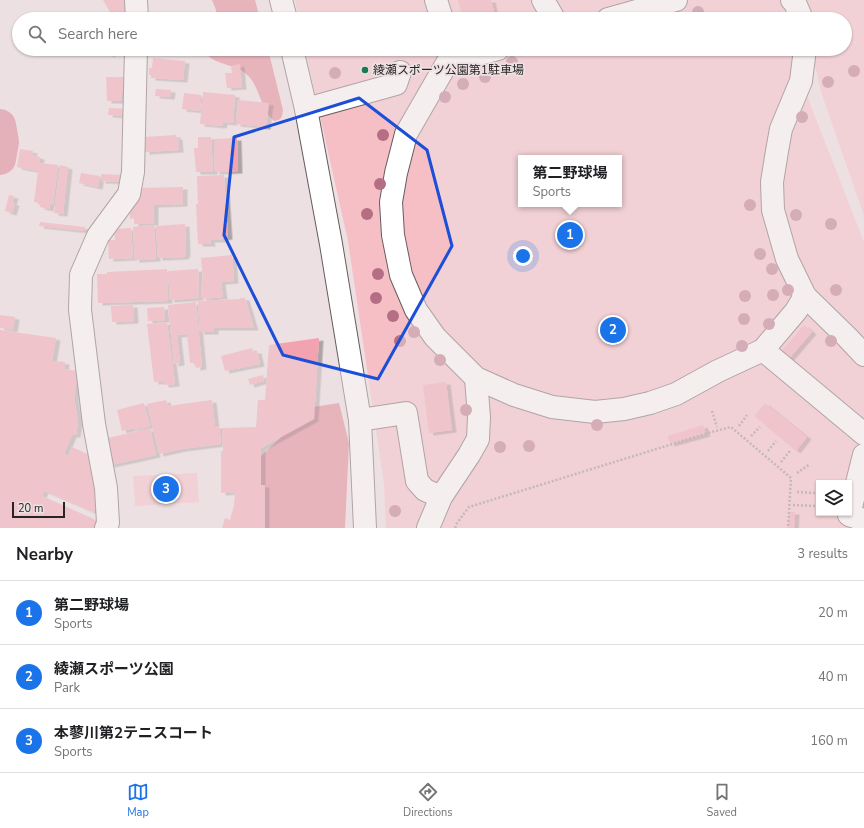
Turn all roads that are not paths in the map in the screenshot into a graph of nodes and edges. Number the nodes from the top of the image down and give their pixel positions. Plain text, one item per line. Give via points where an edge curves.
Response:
1 (136, 0) edge
2 (281, 0) edge
3 (436, 0) edge
4 (543, 0) edge
5 (676, 0) edge
6 (792, 0) edge
7 (137, 12) edge
8 (284, 12) edge
9 (440, 12) edge
10 (550, 12) edge
11 (633, 12) edge
12 (799, 12) edge
13 (136, 56) edge
14 (294, 56) edge
15 (451, 56) edge
16 (804, 56) edge
17 (400, 72) dead end
18 (306, 109) junction
19 (805, 296) junction
20 (763, 350) junction
21 (864, 355) edge
22 (476, 378) junction
23 (360, 420) junction
24 (864, 434) edge
25 (864, 455) edge
26 (441, 497) junction
27 (864, 520) edge
28 (106, 528) edge
29 (365, 528) edge
30 (428, 528) edge

1 - 7 street
2 - 8 street
3 - 9 street
4 - 10 street
5 - 11 street
6 - 12 street
13 - 28 street via 133,172 129,194 98,236 81,275 80,310 94,424 106,488
14 - 18 street
15 - 22 street via 426,83 406,134 391,202 392,235 401,275 416,310 436,337
16 - 19 street via 800,81 776,151 772,182 773,210 787,259
17 - 18 street via 396,84
18 - 23 street
19 - 20 street
19 - 21 street
20 - 22 street via 676,394 624,409 595,412 552,406 514,395
20 - 24 street
22 - 26 street via 478,439
23 - 26 street via 406,414 417,481 426,490
23 - 29 street
25 - 27 street via 849,515
26 - 30 street

